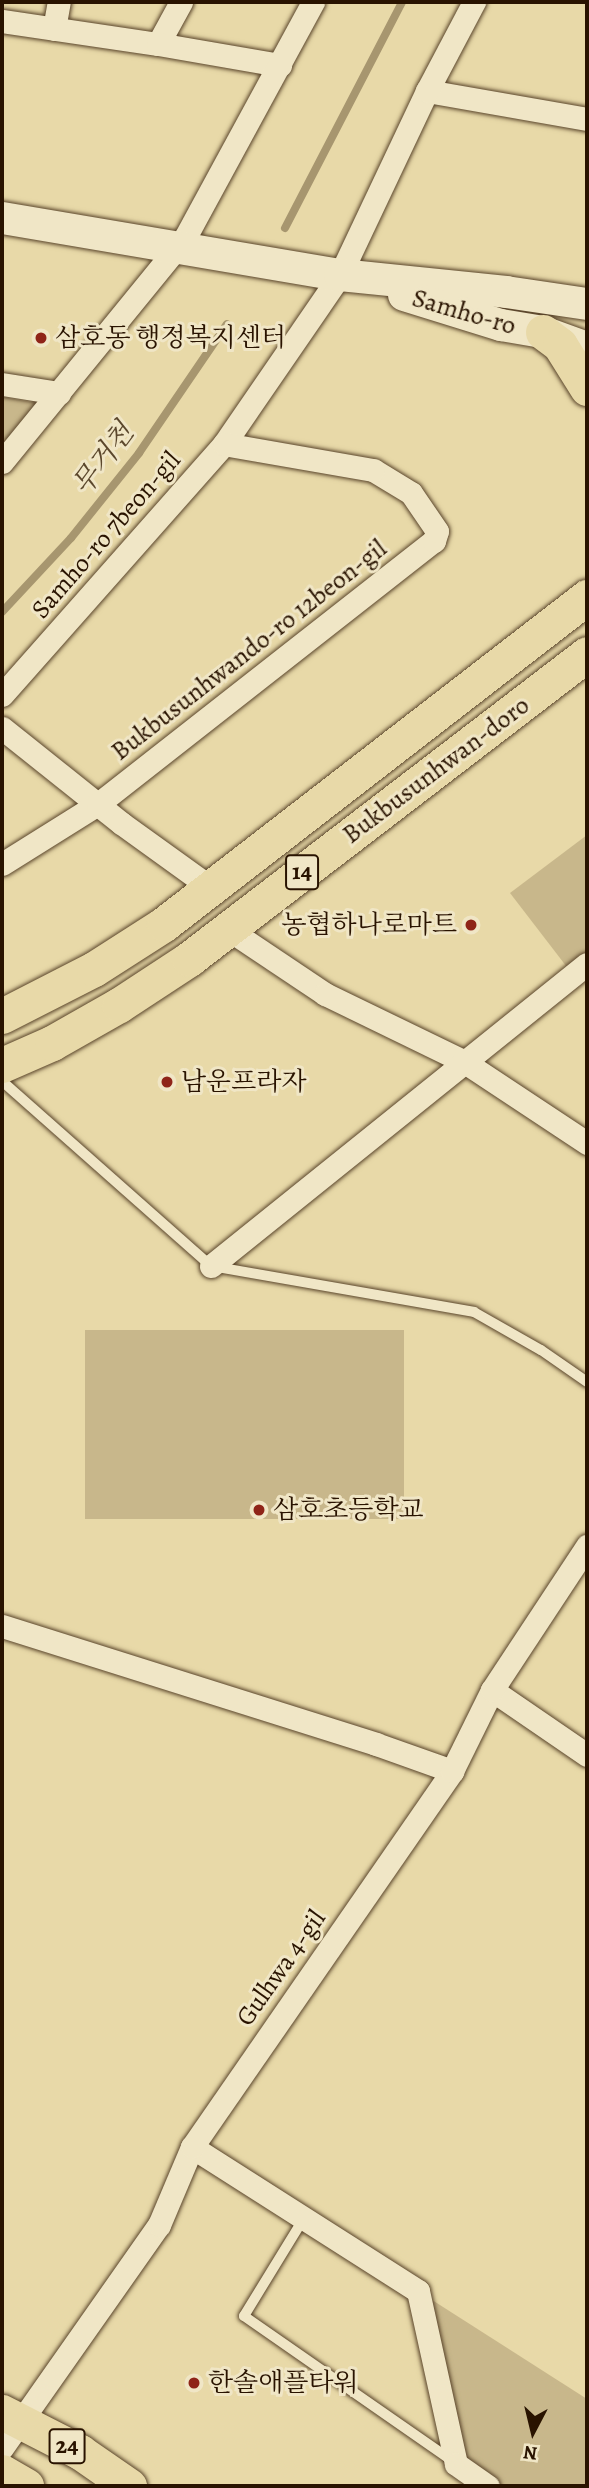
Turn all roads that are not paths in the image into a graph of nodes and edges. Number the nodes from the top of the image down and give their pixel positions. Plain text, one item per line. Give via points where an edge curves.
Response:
1 (59, 2) edge
2 (181, 2) edge
3 (313, 2) edge
4 (474, 2) edge
5 (2, 21) edge
6 (54, 29) junction
7 (158, 44) junction
8 (280, 65) junction
9 (426, 91) junction
10 (587, 119) edge
11 (2, 218) edge
12 (184, 248) junction
13 (340, 275) junction
14 (583, 301) edge
15 (543, 332) junction
16 (587, 348) edge
17 (2, 384) edge
18 (587, 388) edge
19 (59, 393) junction
20 (224, 444) junction
21 (2, 462) edge
22 (587, 571) edge
23 (577, 605) edge
24 (587, 654) edge
25 (2, 695) edge
26 (2, 728) edge
27 (98, 804) junction
28 (2, 864) edge
29 (211, 888) junction
30 (228, 929) junction
31 (587, 964) edge
32 (2, 1016) edge
33 (463, 1060) junction
34 (2, 1065) edge
35 (2, 1081) edge
36 (587, 1143) edge
37 (211, 1266) junction
38 (587, 1382) edge
39 (587, 1546) edge
40 (2, 1626) edge
41 (492, 1690) junction
42 (587, 1755) edge
43 (452, 1771) junction
44 (192, 2147) junction
45 (304, 2218) junction
46 (8, 2427) edge
47 (456, 2464) junction
48 (2, 2472) edge
49 (26, 2486) edge
50 (129, 2486) edge
51 (488, 2486) edge

1 - 6 street
2 - 7 street
3 - 8 street
4 - 9 street, Samho-ro 7beon-gil
5 - 6 street
6 - 7 street
7 - 8 street
8 - 12 street via 186,236
9 - 10 street
9 - 13 street, Samho-ro 7beon-gil
11 - 12 main road
12 - 13 main road, Samho-ro
12 - 19 street
13 - 14 main road, Samho-ro
13 - 15 main road, Samho-ro via 501,325
13 - 20 street, Samho-ro 7beon-gil
15 - 16 main road, Samho-ro
15 - 18 main road via 560,345
17 - 19 street
19 - 21 street
20 - 25 street, Samho-ro 7beon-gil
20 - 27 street, Bukbusunhwando-ro 12beon-gil via 373,470 411,493 437,531 434,541
22 - 23 main road
23 - 29 main road, Bukbusunhwan-doro / 14
24 - 30 main road, Bukbusunhwan-doro / 14
26 - 27 street
27 - 28 street, Bukbusunhwando-ro 12beon-gil
27 - 29 street
29 - 32 main road, Bukbusunhwan-doro / 14 via 94,969
30 - 33 street via 325,995
30 - 34 main road, Bukbusunhwan-doro / 14 via 119,1005
31 - 33 street
33 - 36 street
33 - 37 street
35 - 37 lane
37 - 38 lane via 474,1312
39 - 41 street, Gulhwa 4-gil
40 - 43 street
41 - 42 street
41 - 43 street, Gulhwa 4-gil
43 - 44 street, Gulhwa 4-gil
44 - 45 street
44 - 46 street, Gulhwa 4-gil via 159,2225
45 - 47 street via 418,2291
45 - 47 lane via 244,2316
46 - 50 main road, 24 via 80,2452
47 - 51 street
48 - 49 main road, 24

